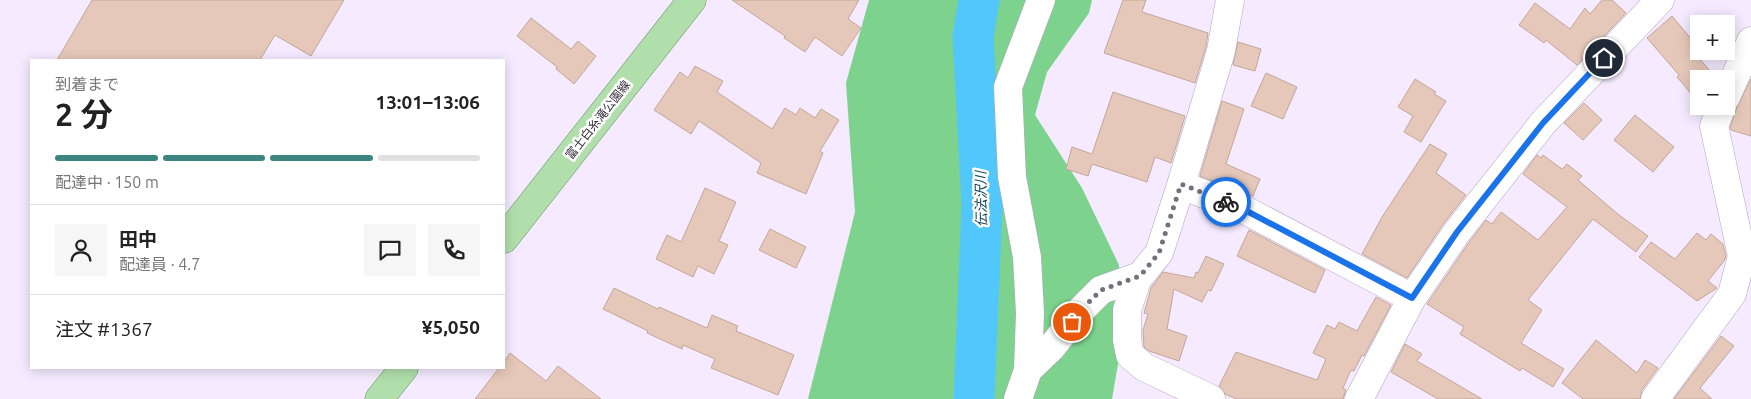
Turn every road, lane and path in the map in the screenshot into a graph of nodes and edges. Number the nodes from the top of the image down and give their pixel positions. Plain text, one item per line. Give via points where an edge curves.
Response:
1 (692, 0) edge
2 (1042, 0) edge
3 (1230, 0) edge
4 (1660, 0) edge
5 (1751, 41) edge
6 (1735, 77) edge
7 (1718, 115) edge
8 (1181, 184) junction
9 (505, 239) edge
10 (1140, 276) junction
11 (1412, 298) junction
12 (403, 369) edge
13 (1028, 370) junction
14 (379, 399) edge
15 (1018, 399) edge
16 (1211, 399) edge
17 (1359, 399) edge
18 (1655, 399) edge

1 - 9 main road, 富士白糸滝公園線
2 - 13 street via 1008,87 1012,176 1027,257 1030,313
3 - 8 street via 1221,51
4 - 11 street via 1543,123 1457,232
5 - 6 street
7 - 18 street via 1714,126 1742,256 1732,294
8 - 10 street via 1159,253
8 - 11 street via 1243,209
10 - 13 street via 1101,290
10 - 16 street via 1127,310 1130,355 1144,366
11 - 17 street
12 - 14 main road
13 - 15 street

